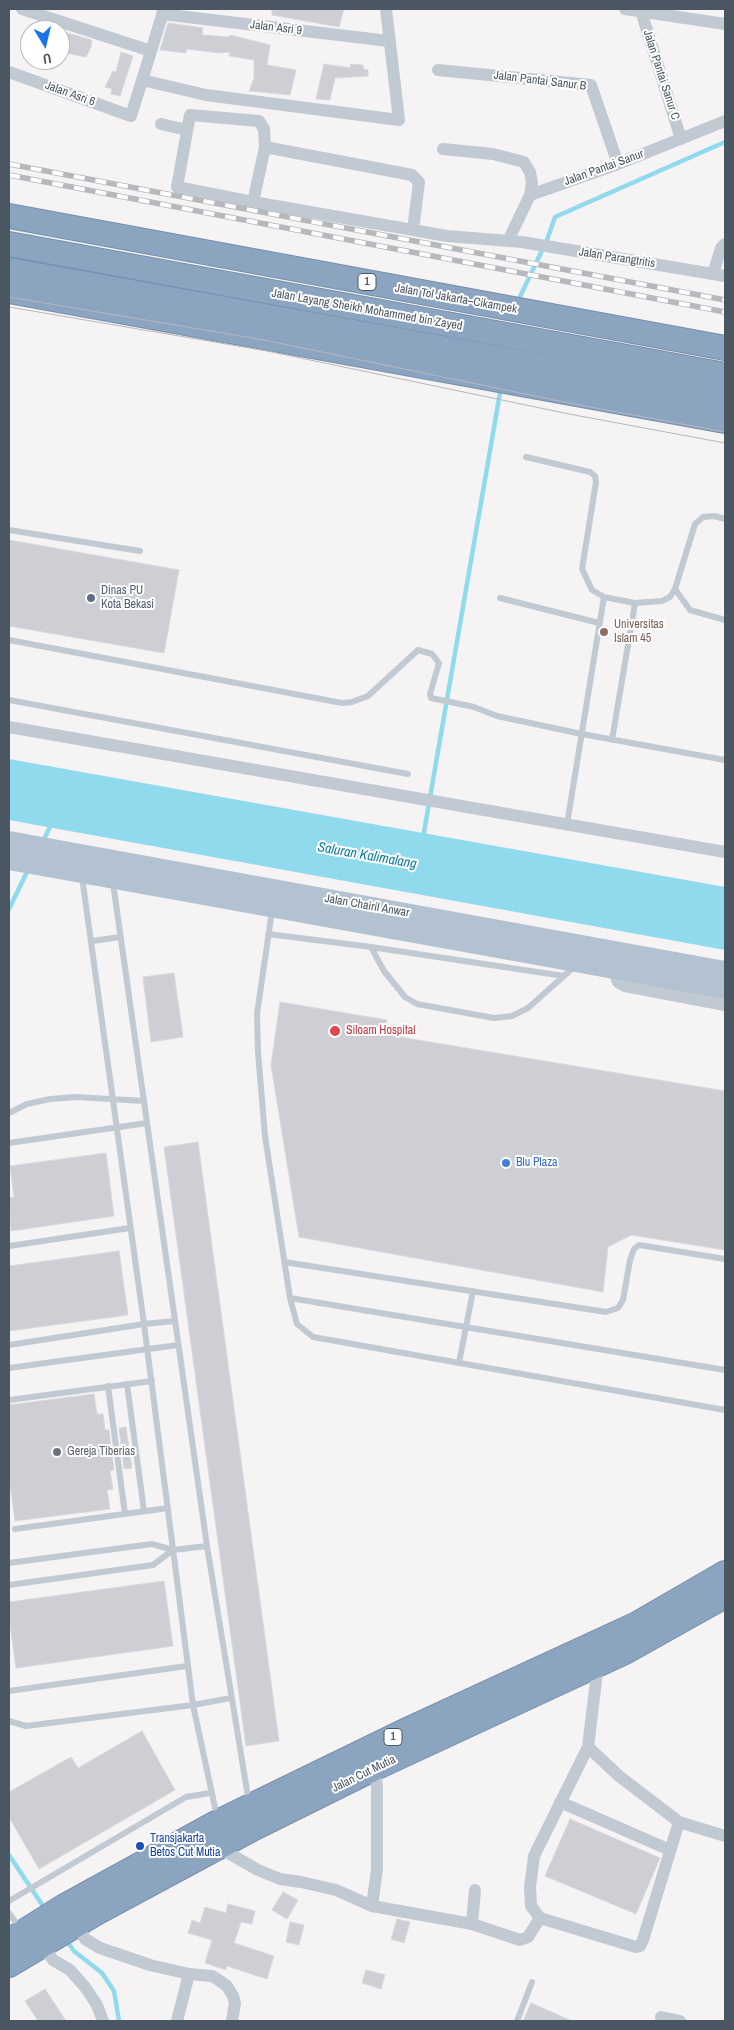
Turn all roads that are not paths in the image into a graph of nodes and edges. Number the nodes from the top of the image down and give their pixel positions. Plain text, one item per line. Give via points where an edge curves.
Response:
1 (22, 9) edge
2 (386, 9) edge
3 (625, 9) edge
4 (641, 11) junction
5 (163, 12) edge
6 (725, 24) edge
7 (389, 41) junction
8 (151, 51) junction
9 (438, 70) dead end
10 (9, 72) edge
11 (142, 80) junction
12 (725, 121) edge
13 (161, 124) dead end
14 (187, 130) junction
15 (681, 139) junction
16 (265, 146) junction
17 (443, 149) dead end
18 (618, 164) junction
19 (530, 195) junction
20 (253, 202) junction
21 (9, 216) edge
22 (413, 230) junction
23 (508, 241) junction
24 (9, 244) edge
25 (725, 244) edge
26 (9, 270) edge
27 (719, 275) edge
28 (9, 291) edge
29 (9, 307) edge
30 (146, 316) junction
31 (725, 348) edge
32 (725, 375) edge
33 (725, 399) edge
34 (725, 421) edge
35 (526, 458) dead end
36 (725, 519) edge
37 (9, 530) edge
38 (140, 551) dead end
39 (675, 589) junction
40 (604, 597) junction
41 (500, 598) dead end
42 (635, 603) junction
43 (725, 620) edge
44 (599, 623) junction
45 (9, 640) edge
46 (9, 700) edge
47 (9, 727) edge
48 (582, 734) junction
49 (612, 740) junction
50 (725, 760) edge
51 (408, 774) dead end
52 (567, 824) junction
53 (9, 841) edge
54 (725, 852) edge
55 (57, 859) junction
56 (9, 860) edge
57 (82, 873) junction
58 (113, 879) junction
59 (275, 899) junction
60 (268, 934) junction
61 (120, 937) junction
62 (92, 942) junction
63 (371, 947) junction
64 (615, 960) junction
65 (571, 970) junction
66 (725, 971) edge
67 (725, 989) edge
68 (725, 1004) edge
69 (113, 1099) junction
70 (144, 1101) junction
71 (9, 1113) edge
72 (147, 1123) junction
73 (117, 1128) junction
74 (9, 1143) edge
75 (130, 1228) junction
76 (9, 1246) edge
77 (725, 1259) edge
78 (284, 1262) junction
79 (473, 1291) junction
80 (290, 1298) junction
81 (175, 1321) junction
82 (144, 1324) junction
83 (465, 1327) junction
84 (9, 1345) edge
85 (178, 1345) junction
86 (148, 1349) junction
87 (459, 1363) junction
88 (9, 1368) edge
89 (725, 1370) edge
90 (152, 1380) junction
91 (127, 1384) junction
92 (108, 1386) junction
93 (9, 1400) edge
94 (725, 1410) edge
95 (168, 1508) junction
96 (144, 1511) junction
97 (125, 1514) junction
98 (15, 1529) dead end
99 (207, 1546) junction
100 (173, 1550) junction
101 (9, 1563) edge
102 (725, 1573) edge
103 (9, 1585) edge
104 (725, 1598) edge
105 (598, 1664) junction
106 (187, 1666) junction
107 (9, 1691) edge
108 (231, 1698) junction
109 (193, 1705) junction
110 (9, 1721) edge
111 (588, 1747) junction
112 (375, 1768) junction
113 (210, 1793) junction
114 (560, 1802) junction
115 (252, 1818) junction
116 (679, 1822) junction
117 (222, 1835) junction
118 (725, 1836) edge
119 (670, 1850) junction
120 (475, 1890) dead end
121 (9, 1901) edge
122 (372, 1906) junction
123 (70, 1916) junction
124 (540, 1918) junction
125 (472, 1924) junction
126 (27, 1933) edge
127 (9, 1965) edge
128 (189, 1974) junction
129 (532, 1982) dead end
130 (661, 2018) dead end
131 (103, 2021) edge
132 (176, 2021) edge
133 (232, 2021) edge
134 (518, 2021) edge
135 (680, 2021) edge

1 - 8 street
2 - 7 street
3 - 4 street
4 - 6 street
4 - 15 street, Jalan Pantai Sanur C
5 - 7 street, Jalan Asri 9
5 - 8 street
7 - 11 street via 398,120 206,95
8 - 11 street
9 - 18 street, Jalan Pantai Sanur B via 591,85
10 - 11 street, Jalan Asri 6 via 131,116
12 - 15 street, Jalan Pantai Sanur
13 - 14 street
14 - 16 street via 190,115 259,121 264,129
14 - 20 street, Jalan Parangtritis via 177,187
15 - 18 street, Jalan Pantai Sanur
16 - 20 street
16 - 22 street via 412,175 419,182
17 - 19 street via 494,154 524,162 532,183
18 - 19 street, Jalan Pantai Sanur
19 - 23 street
20 - 22 street, Jalan Parangtritis
21 - 31 highway, Jalan Tol Jakarta–Cikampek / 1
22 - 23 street, Jalan Parangtritis
23 - 27 street, Jalan Parangtritis
24 - 32 highway, Jalan Layang Sheikh Mohammed bin Zayed / 1
25 - 27 street via 721,248
26 - 33 highway, Jalan Layang Sheikh Mohammed bin Zayed
28 - 30 highway
29 - 30 highway via 96,319
30 - 34 highway
35 - 40 lane via 590,472 595,476 582,569 592,590
36 - 39 lane via 703,517 695,524
37 - 38 lane
39 - 42 lane via 670,598
39 - 43 lane via 690,610
40 - 42 lane
40 - 44 lane
41 - 44 lane
42 - 49 lane
44 - 48 lane
45 - 48 lane via 342,703 368,696 418,650 432,654 439,663 431,698
46 - 51 lane
47 - 52 street
48 - 49 lane
48 - 52 lane
49 - 50 lane
52 - 54 street
53 - 55 main road, Jalan Chairil Anwar
55 - 56 main road, Jalan Chairil Anwar
55 - 57 main road, Jalan Chairil Anwar
55 - 59 main road, Jalan Chairil Anwar
57 - 58 main road, Jalan Chairil Anwar
57 - 62 lane
58 - 59 main road, Jalan Chairil Anwar
58 - 61 lane
59 - 60 lane
59 - 64 main road, Jalan Chairil Anwar
59 - 65 main road, Jalan Chairil Anwar
60 - 63 lane
60 - 78 lane via 257,1014 258,1052 265,1136
61 - 62 lane
61 - 70 lane
62 - 69 lane
63 - 65 lane
63 - 65 lane via 384,971 405,997 417,1004 494,1018 512,1016 528,1008
64 - 65 main road, Jalan Chairil Anwar
64 - 66 main road, Jalan Chairil Anwar
64 - 67 main road, Jalan Chairil Anwar
64 - 68 street via 618,982 625,986
69 - 70 lane
69 - 71 lane via 50,1099 27,1104
69 - 73 lane
70 - 72 lane
72 - 73 lane
72 - 81 lane
73 - 74 lane
73 - 75 lane
75 - 76 lane
75 - 82 lane
77 - 79 lane via 639,1245 630,1260 623,1300 618,1308 606,1312
78 - 79 lane
78 - 80 lane
79 - 83 lane
80 - 83 lane
80 - 87 lane via 297,1324 313,1336
81 - 82 lane
81 - 85 lane
82 - 84 lane
82 - 86 lane
83 - 87 lane
83 - 89 lane
85 - 86 lane
85 - 99 lane
86 - 88 lane
86 - 90 lane
87 - 94 lane
90 - 91 lane
90 - 95 lane
91 - 92 lane
91 - 96 lane
92 - 93 lane
92 - 97 lane
95 - 96 lane
95 - 100 lane
96 - 97 lane
97 - 98 lane
99 - 100 lane
99 - 108 lane
100 - 101 lane via 152,1544
100 - 103 lane via 153,1565
100 - 106 lane
102 - 115 highway, Jalan Cut Mutia / 1 via 637,1624 405,1731
104 - 105 highway, Jalan Cut Mutia / 1
105 - 111 street
105 - 112 highway, Jalan Cut Mutia / 1
106 - 107 lane
106 - 109 lane
108 - 109 lane
108 - 115 lane
109 - 110 lane via 26,1726
109 - 113 lane
111 - 114 street
111 - 116 street via 619,1776
112 - 115 highway, Jalan Cut Mutia / 1
112 - 122 street via 377,1869
113 - 117 lane
113 - 121 lane via 186,1797
114 - 119 street
114 - 124 street via 534,1856 531,1871 531,1906
115 - 117 highway, Jalan Cut Mutia / 1
116 - 118 street
116 - 119 street
117 - 122 street via 258,1870 280,1879 336,1890
117 - 123 highway, Jalan Cut Mutia / 1
119 - 124 street via 640,1946
120 - 125 street
122 - 125 street
123 - 126 highway, Jalan Cut Mutia / 1
123 - 128 street via 85,1939 100,1948
124 - 125 street via 528,1937 520,1940
126 - 127 highway, Jalan Cut Mutia / 1
126 - 131 street via 85,1987
128 - 132 street
128 - 133 street via 212,1976 226,1986 235,2003
129 - 134 lane
130 - 135 street

